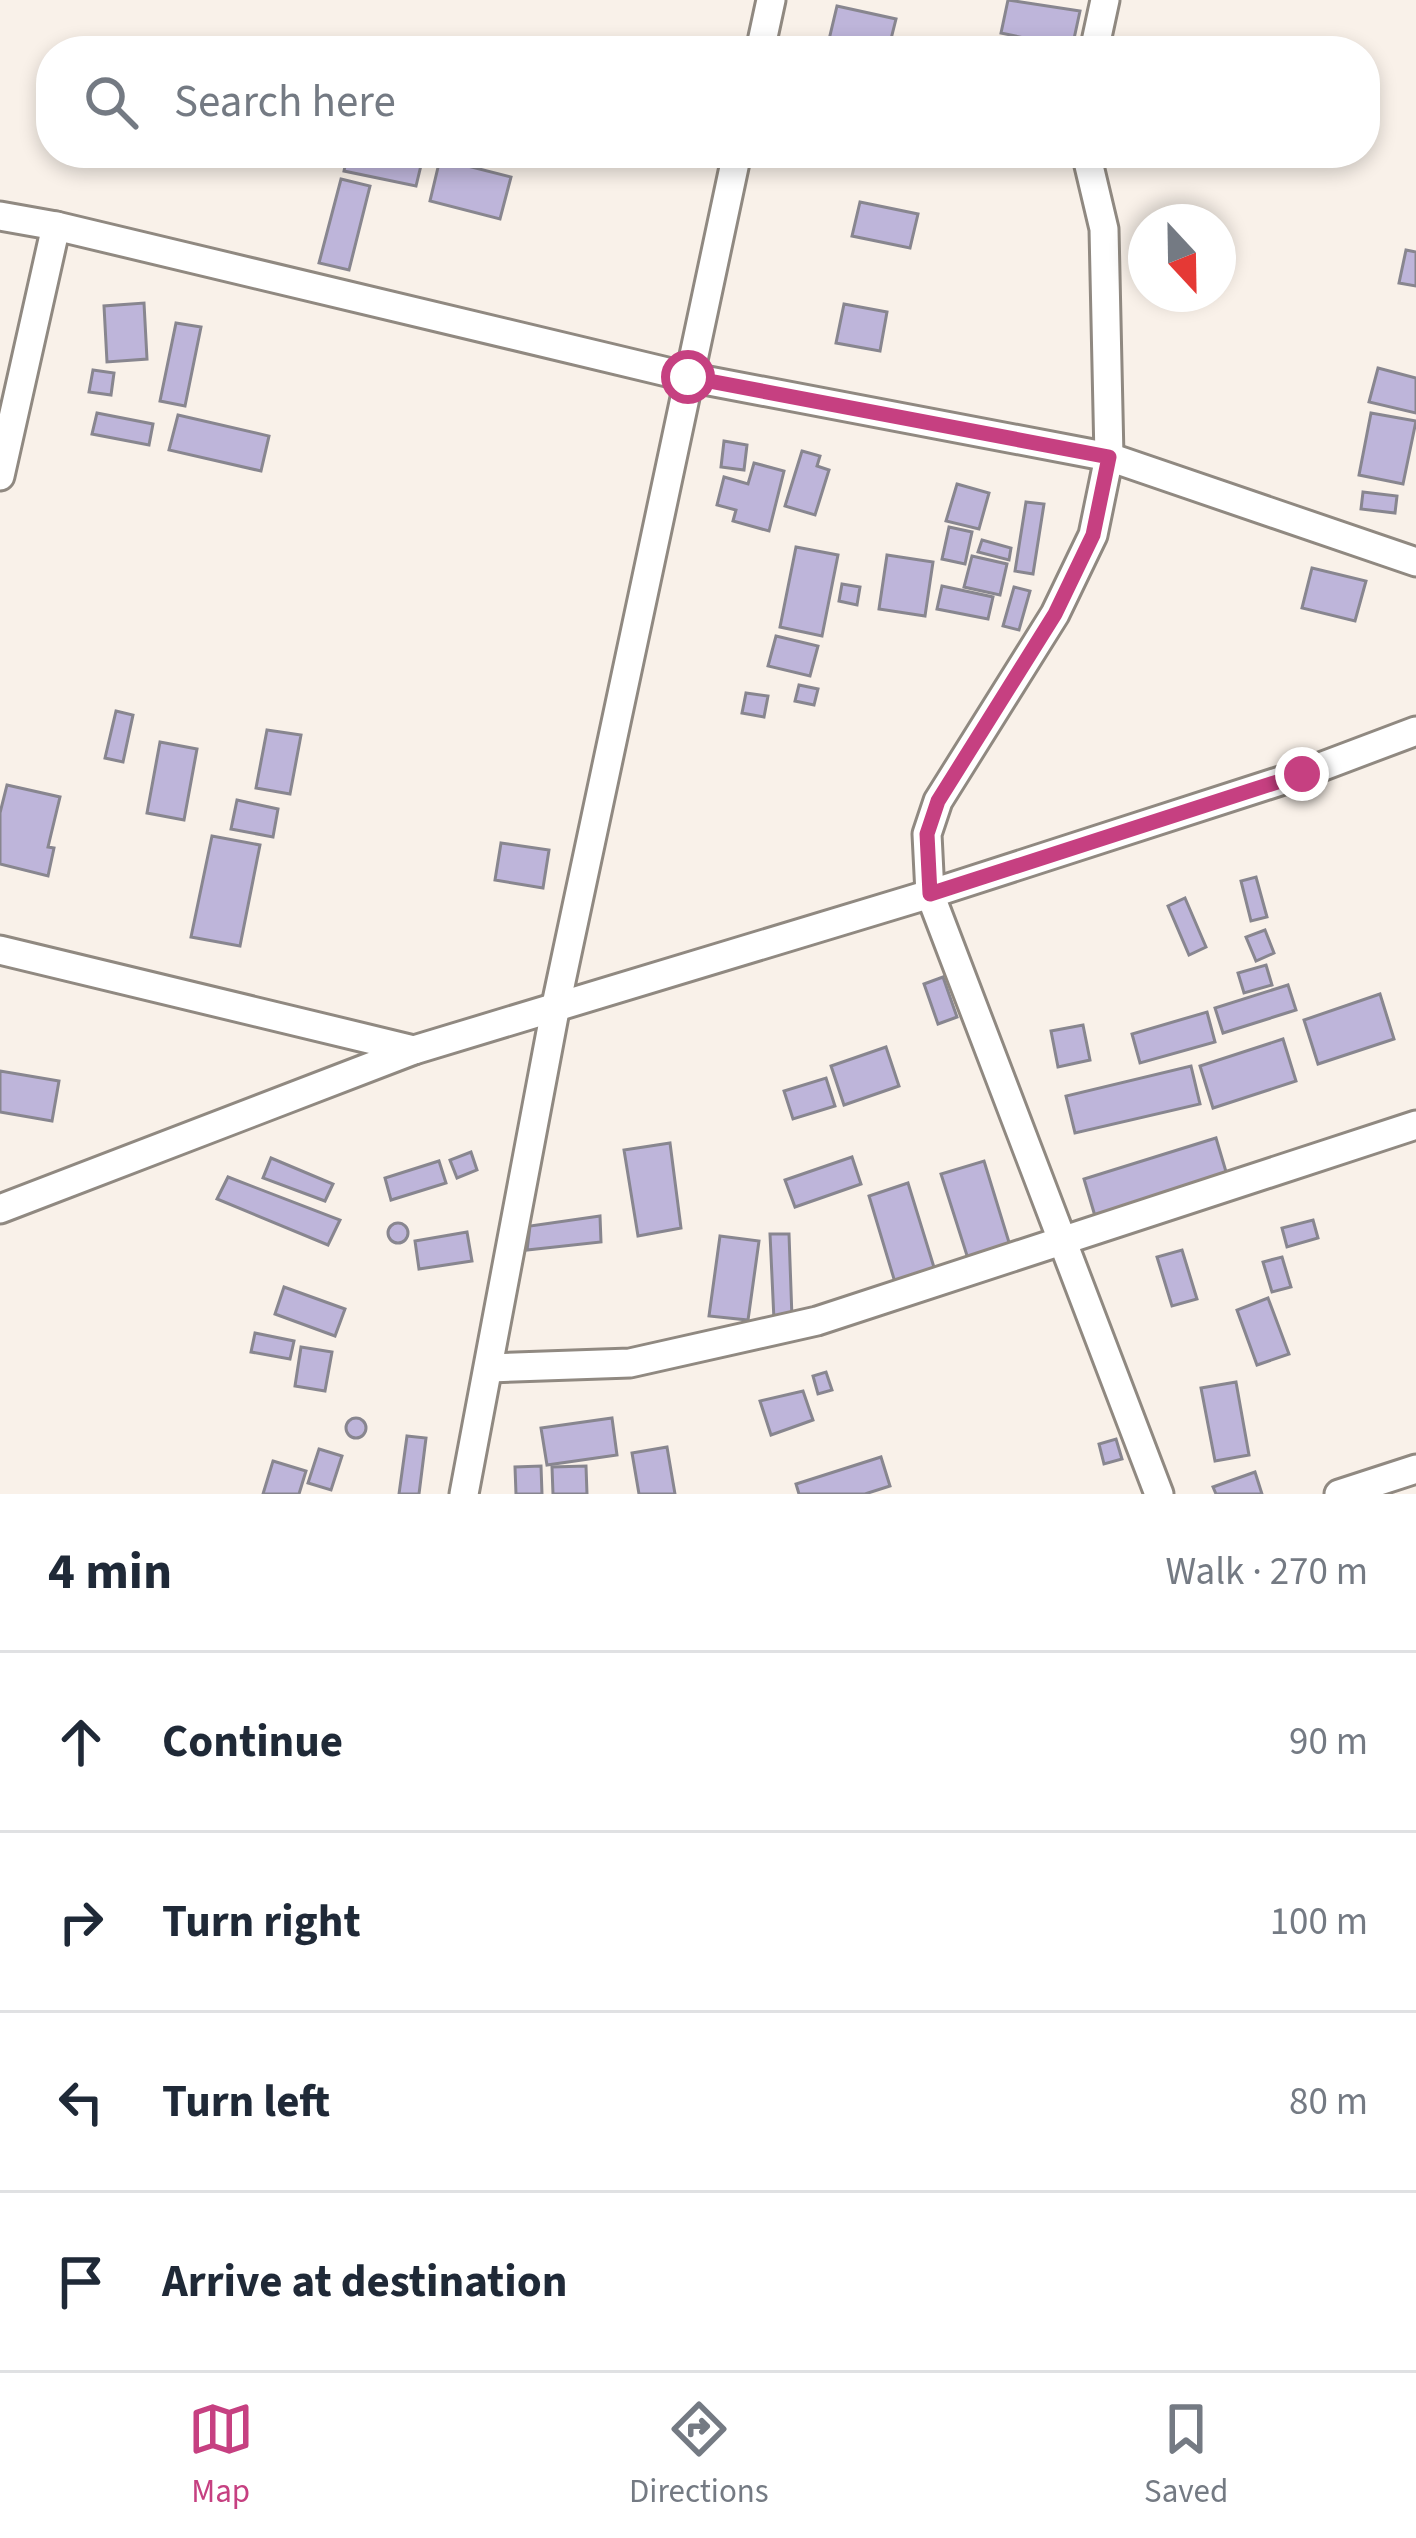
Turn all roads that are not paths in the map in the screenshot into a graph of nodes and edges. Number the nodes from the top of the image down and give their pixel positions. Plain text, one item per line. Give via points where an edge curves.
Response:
1 (771, 0) edge
2 (1105, 0) edge
3 (763, 36) edge
4 (1097, 36) edge
5 (734, 168) edge
6 (1090, 168) edge
7 (0, 216) edge
8 (56, 226) junction
9 (688, 377) junction
10 (1109, 457) junction
11 (0, 476) edge
12 (1416, 562) edge
13 (1416, 731) edge
14 (930, 894) junction
15 (0, 950) edge
16 (556, 1005) junction
17 (414, 1051) junction
18 (1416, 1125) edge
19 (0, 1209) edge
20 (1062, 1243) junction
21 (490, 1368) junction
22 (1416, 1469) edge
23 (464, 1494) edge
24 (1159, 1494) edge
25 (1339, 1494) edge

1 - 3 street
2 - 4 street
5 - 9 street
6 - 10 street via 1104,229
7 - 8 street
8 - 9 street
8 - 11 street
9 - 10 street
9 - 16 street
10 - 12 street
10 - 14 street via 1093,535 1055,614 938,801 927,834
13 - 14 street
14 - 16 street
14 - 20 street
15 - 17 street
16 - 17 street
16 - 21 street
17 - 19 street
18 - 20 street
20 - 21 street via 817,1321 630,1364
20 - 24 street
21 - 23 street
22 - 25 street

